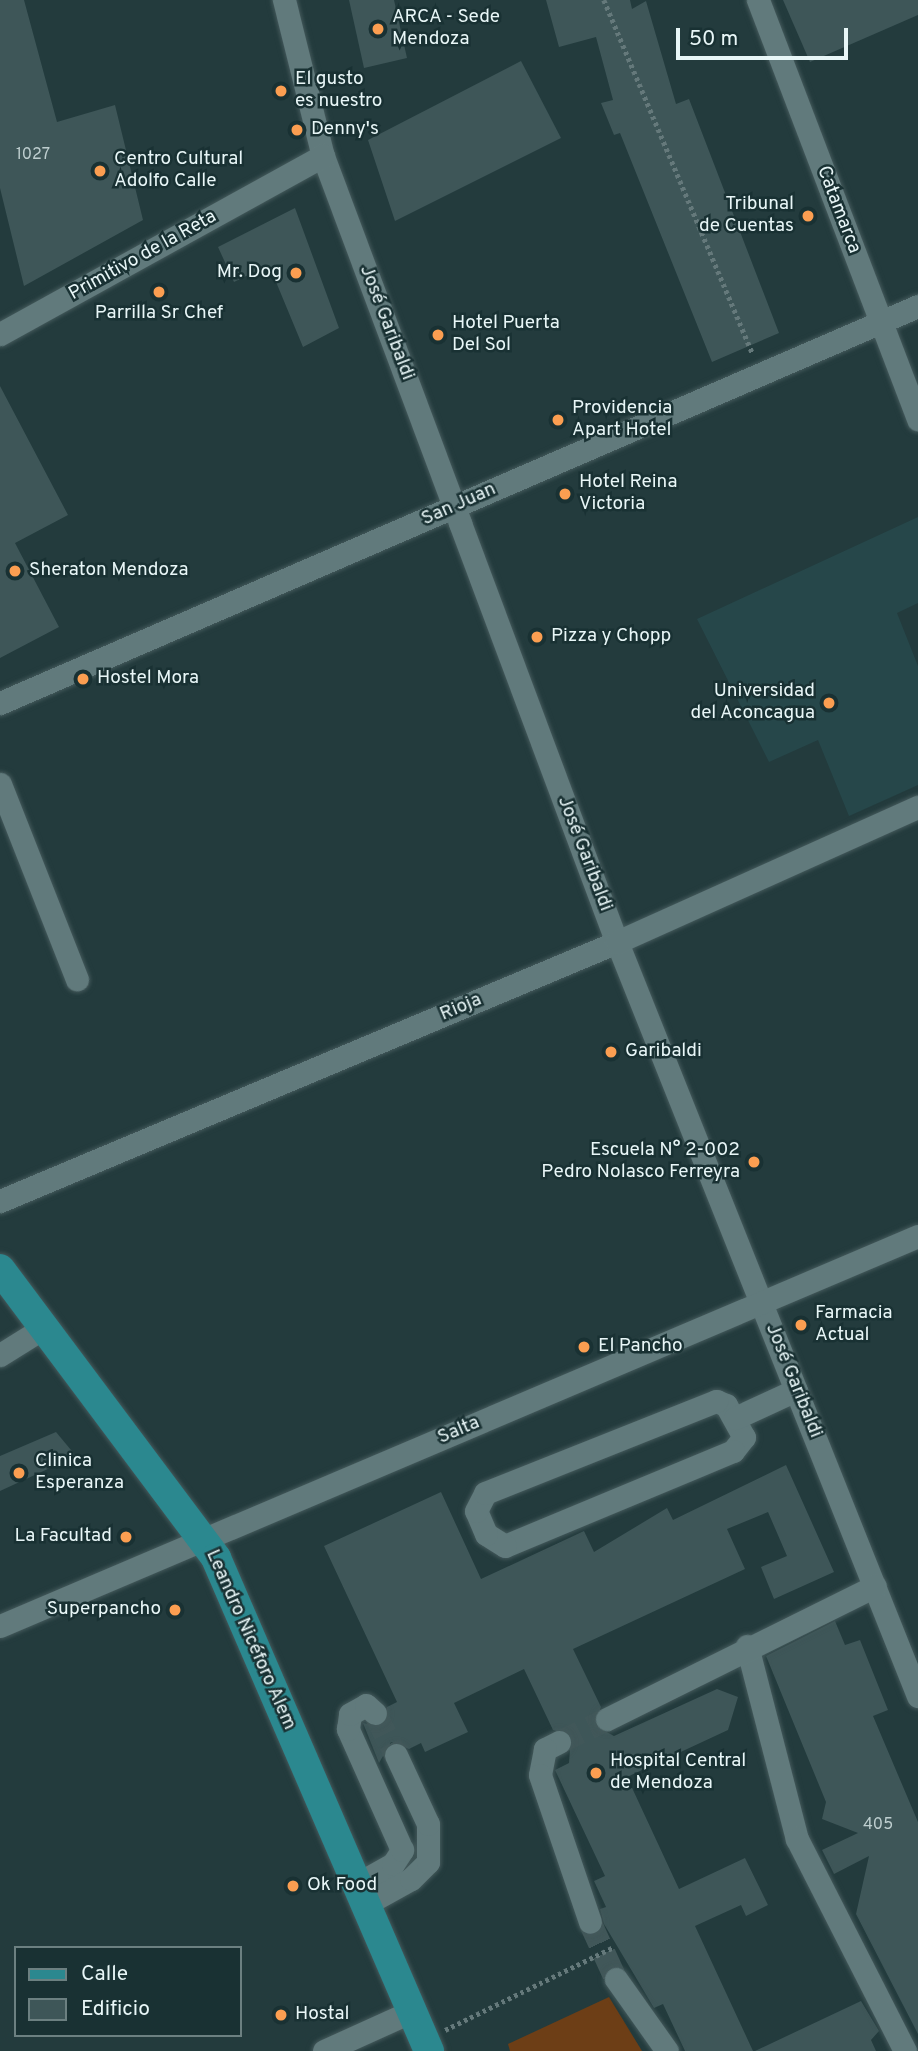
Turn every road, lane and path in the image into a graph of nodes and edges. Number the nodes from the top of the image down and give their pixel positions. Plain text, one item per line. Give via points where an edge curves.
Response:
1 (284, 0) edge
2 (604, 0) edge
3 (758, 0) edge
4 (323, 156) junction
5 (918, 306) edge
6 (881, 322) junction
7 (0, 334) edge
8 (760, 372) junction
9 (918, 419) edge
10 (455, 507) junction
11 (0, 703) edge
12 (0, 784) edge
13 (918, 807) edge
14 (617, 942) junction
15 (78, 979) dead end
16 (0, 1200) edge
17 (918, 1236) edge
18 (0, 1269) edge
19 (761, 1301) junction
20 (40, 1330) junction
21 (0, 1355) edge
22 (796, 1390) junction
23 (735, 1418) junction
24 (204, 1541) junction
25 (874, 1586) junction
26 (0, 1626) edge
27 (747, 1646) junction
28 (918, 1696) edge
29 (375, 1713) dead end
30 (607, 1719) tunnel mouth
31 (559, 1742) tunnel mouth
32 (397, 1755) tunnel mouth
33 (362, 1894) junction
34 (590, 1922) tunnel mouth
35 (614, 1947) dead end
36 (616, 1979) tunnel mouth
37 (412, 2011) junction
38 (468, 2019) dead end
39 (324, 2051) edge
40 (429, 2051) edge
41 (667, 2051) edge
42 (905, 2051) edge

1 - 4 street, José Garibaldi
2 - 8 path
3 - 6 street, Catamarca
4 - 7 street, Primitivo de la Reta
4 - 10 street, José Garibaldi
5 - 6 street, San Juan
6 - 8 street, San Juan
6 - 9 street, Catamarca
8 - 10 street, San Juan
10 - 11 street, San Juan
10 - 14 street, José Garibaldi
12 - 15 street
13 - 14 street, Rioja
14 - 16 street, Rioja
14 - 19 street, José Garibaldi
17 - 19 street, Salta
18 - 20 main road, Leandro Nicéforo Alem
19 - 22 street, José Garibaldi
19 - 24 street, Salta
20 - 21 street
20 - 24 main road, Leandro Nicéforo Alem
22 - 23 street
22 - 25 street, José Garibaldi
23 - 23 street via 716,1401 485,1493 476,1511 493,1544 505,1546 733,1451 744,1437
24 - 26 street, Salta
24 - 33 main road, Leandro Nicéforo Alem
25 - 27 street
25 - 28 street, José Garibaldi
27 - 30 street
27 - 42 street via 797,1839
29 - 33 street via 366,1705 350,1714 348,1729 402,1850
31 - 34 street via 539,1760 540,1775
32 - 33 street via 428,1824 428,1862 411,1880
33 - 37 main road, Leandro Nicéforo Alem
35 - 38 path
36 - 41 street
37 - 39 street
37 - 40 main road, Leandro Nicéforo Alem

